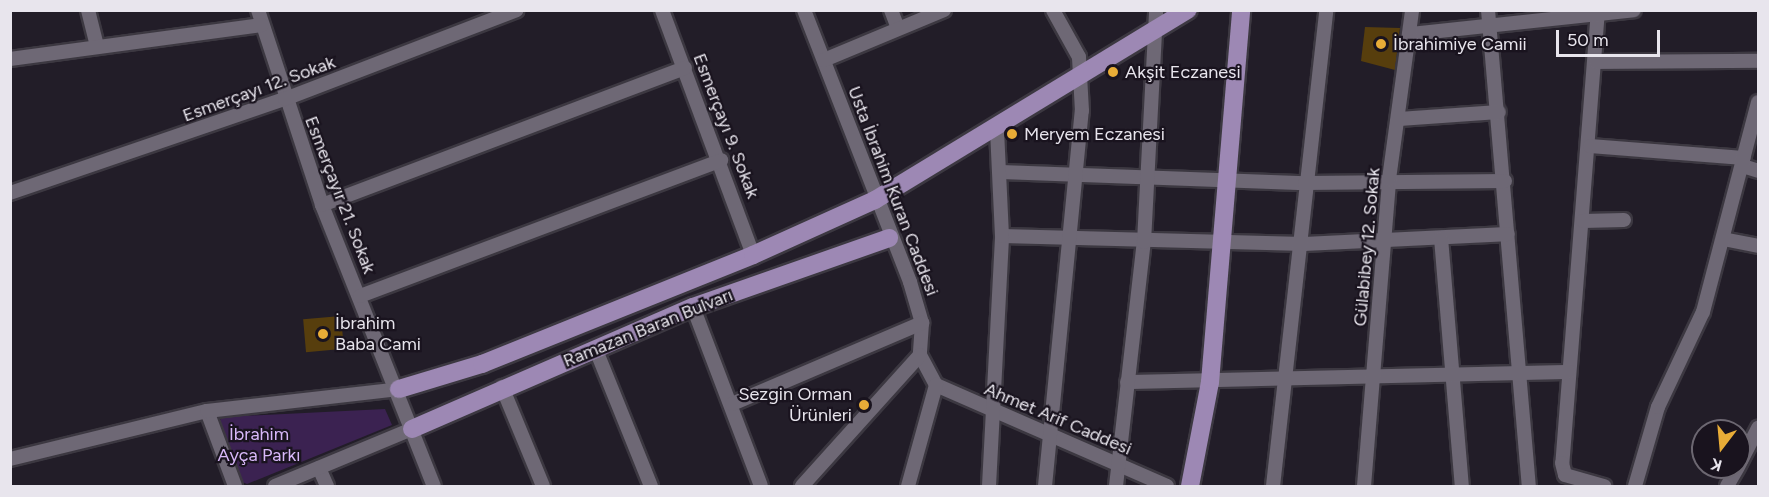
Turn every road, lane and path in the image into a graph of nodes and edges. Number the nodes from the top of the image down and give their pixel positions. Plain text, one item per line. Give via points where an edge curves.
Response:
1 (88, 10) edge
2 (258, 10) edge
3 (517, 10) edge
4 (662, 10) edge
5 (804, 10) edge
6 (891, 10) edge
7 (944, 10) edge
8 (1053, 10) edge
9 (1156, 10) edge
10 (1188, 10) edge
11 (1240, 10) edge
12 (1326, 10) edge
13 (1412, 10) edge
14 (1488, 10) edge
15 (1634, 10) edge
16 (1598, 13) edge
17 (262, 25) junction
18 (898, 28) junction
19 (1490, 28) junction
20 (1152, 33) junction
21 (1411, 34) junction
22 (97, 46) junction
23 (10, 59) edge
24 (825, 60) junction
25 (1758, 61) edge
26 (1596, 62) junction
27 (685, 68) junction
28 (1081, 76) junction
29 (285, 99) junction
30 (1758, 102) edge
31 (1498, 112) junction
32 (1399, 119) junction
33 (997, 128) junction
34 (1590, 146) junction
35 (721, 159) junction
36 (1743, 162) junction
37 (1758, 171) edge
38 (1001, 172) junction
39 (1079, 177) junction
40 (1143, 178) junction
41 (1389, 179) junction
42 (1225, 181) junction
43 (1505, 181) junction
44 (1305, 183) junction
45 (10, 193) edge
46 (874, 200) junction
47 (322, 205) junction
48 (1624, 220) dead end
49 (1583, 221) junction
50 (1508, 234) junction
51 (1002, 236) junction
52 (889, 238) junction
53 (1441, 238) junction
54 (1723, 239) junction
55 (1072, 240) junction
56 (1143, 242) junction
57 (1383, 242) junction
58 (1219, 243) junction
59 (1304, 244) junction
60 (1758, 246) edge
61 (753, 255) junction
62 (360, 296) junction
63 (693, 307) junction
64 (922, 323) junction
65 (596, 350) junction
66 (920, 354) junction
67 (1520, 371) junction
68 (1569, 372) junction
69 (1454, 375) junction
70 (1375, 376) junction
71 (1287, 381) junction
72 (1127, 382) junction
73 (1210, 382) junction
74 (936, 385) junction
75 (502, 387) junction
76 (399, 389) junction
77 (732, 404) junction
78 (207, 411) junction
79 (993, 412) junction
80 (1758, 428) edge
81 (412, 429) junction
82 (1051, 439) junction
83 (1751, 441) edge
84 (10, 459) edge
85 (1119, 463) junction
86 (320, 468) junction
87 (235, 486) edge
88 (275, 486) edge
89 (327, 486) edge
90 (434, 486) edge
91 (543, 486) edge
92 (651, 486) edge
93 (761, 486) edge
94 (802, 486) edge
95 (908, 486) edge
96 (989, 486) edge
97 (1045, 486) edge
98 (1116, 486) edge
99 (1167, 486) edge
100 (1190, 486) edge
101 (1273, 486) edge
102 (1364, 486) edge
103 (1462, 486) edge
104 (1529, 486) edge
105 (1604, 486) edge
106 (1635, 486) edge

1 - 22 street
2 - 17 street, Esmerçayır 21. Sokak
3 - 29 street, Esmerçayı 12. Sokak
4 - 27 street, Esmerçayı 9. Sokak
5 - 24 street, Usta İbrahim Kuran Caddesi
6 - 18 street
7 - 18 street
8 - 28 street via 1079,57
9 - 20 street
10 - 20 main road, Ramazan Baran Bulvarı
11 - 42 main road
12 - 44 street
13 - 21 street, Gülabibey 12. Sokak
14 - 19 street
15 - 16 street
16 - 19 street
16 - 26 street
17 - 22 street
17 - 29 street, Esmerçayır 21. Sokak
18 - 24 street
19 - 21 street
19 - 31 street
20 - 28 main road, Ramazan Baran Bulvarı
20 - 40 street
21 - 32 street, Gülabibey 12. Sokak
22 - 23 street
24 - 46 street, Usta İbrahim Kuran Caddesi
25 - 26 street
26 - 34 street
27 - 35 street, Esmerçayı 9. Sokak
27 - 47 street
28 - 33 main road, Ramazan Baran Bulvarı
28 - 39 street
29 - 45 street, Esmerçayı 12. Sokak
29 - 47 street, Esmerçayır 21. Sokak
30 - 36 street
31 - 32 street
31 - 43 street
32 - 41 street, Gülabibey 12. Sokak
33 - 38 street
33 - 46 main road, Ramazan Baran Bulvarı
34 - 36 street
34 - 49 street
35 - 61 street, Esmerçayı 9. Sokak
35 - 62 street
36 - 37 street
36 - 54 street
38 - 39 street
38 - 51 street
39 - 40 street
39 - 55 street
40 - 42 street
40 - 56 street
41 - 43 street
41 - 44 street
41 - 57 street, Gülabibey 12. Sokak
42 - 44 street
42 - 58 main road
43 - 50 street
44 - 59 street
46 - 52 street, Usta İbrahim Kuran Caddesi
46 - 61 main road, Ramazan Baran Bulvarı
47 - 62 street, Esmerçayır 21. Sokak
48 - 49 street
49 - 68 street
50 - 53 street
50 - 67 street
51 - 55 street
51 - 79 street
52 - 63 main road, Ramazan Baran Bulvarı
52 - 64 street, Usta İbrahim Kuran Caddesi
53 - 57 street
53 - 69 street
54 - 60 street
54 - 106 street via 1702,312 1658,407
55 - 56 street
55 - 82 street
56 - 58 street
56 - 72 street
57 - 59 street
57 - 70 street, Gülabibey 12. Sokak
58 - 59 street
58 - 73 main road
59 - 71 street
61 - 76 main road, Ramazan Baran Bulvarı via 482,364
62 - 76 street, Esmerçayır 21. Sokak
63 - 65 main road, Ramazan Baran Bulvarı
63 - 77 street
64 - 66 street, Usta İbrahim Kuran Caddesi
64 - 77 street
65 - 75 main road, Ramazan Baran Bulvarı
65 - 92 street
66 - 74 street
66 - 94 street
67 - 68 street
67 - 69 street
67 - 104 street
68 - 105 street via 1565,475
69 - 70 street
69 - 103 street
70 - 71 street
70 - 102 street, Gülabibey 12. Sokak
71 - 73 street
71 - 101 street
72 - 73 street
72 - 85 street
73 - 100 main road
74 - 79 street, Ahmet Arif Caddesi
74 - 95 street
75 - 81 main road, Ramazan Baran Bulvarı
75 - 91 street
76 - 78 street
76 - 81 street, Esmerçayır 21. Sokak
77 - 93 street
78 - 84 street via 147,429
78 - 87 street
79 - 82 street, Ahmet Arif Caddesi
79 - 96 street
80 - 83 street
81 - 86 street
81 - 90 street, Esmerçayır 21. Sokak
82 - 85 street, Ahmet Arif Caddesi
82 - 97 street
85 - 98 street
85 - 99 street, Ahmet Arif Caddesi
86 - 88 street
86 - 89 street

